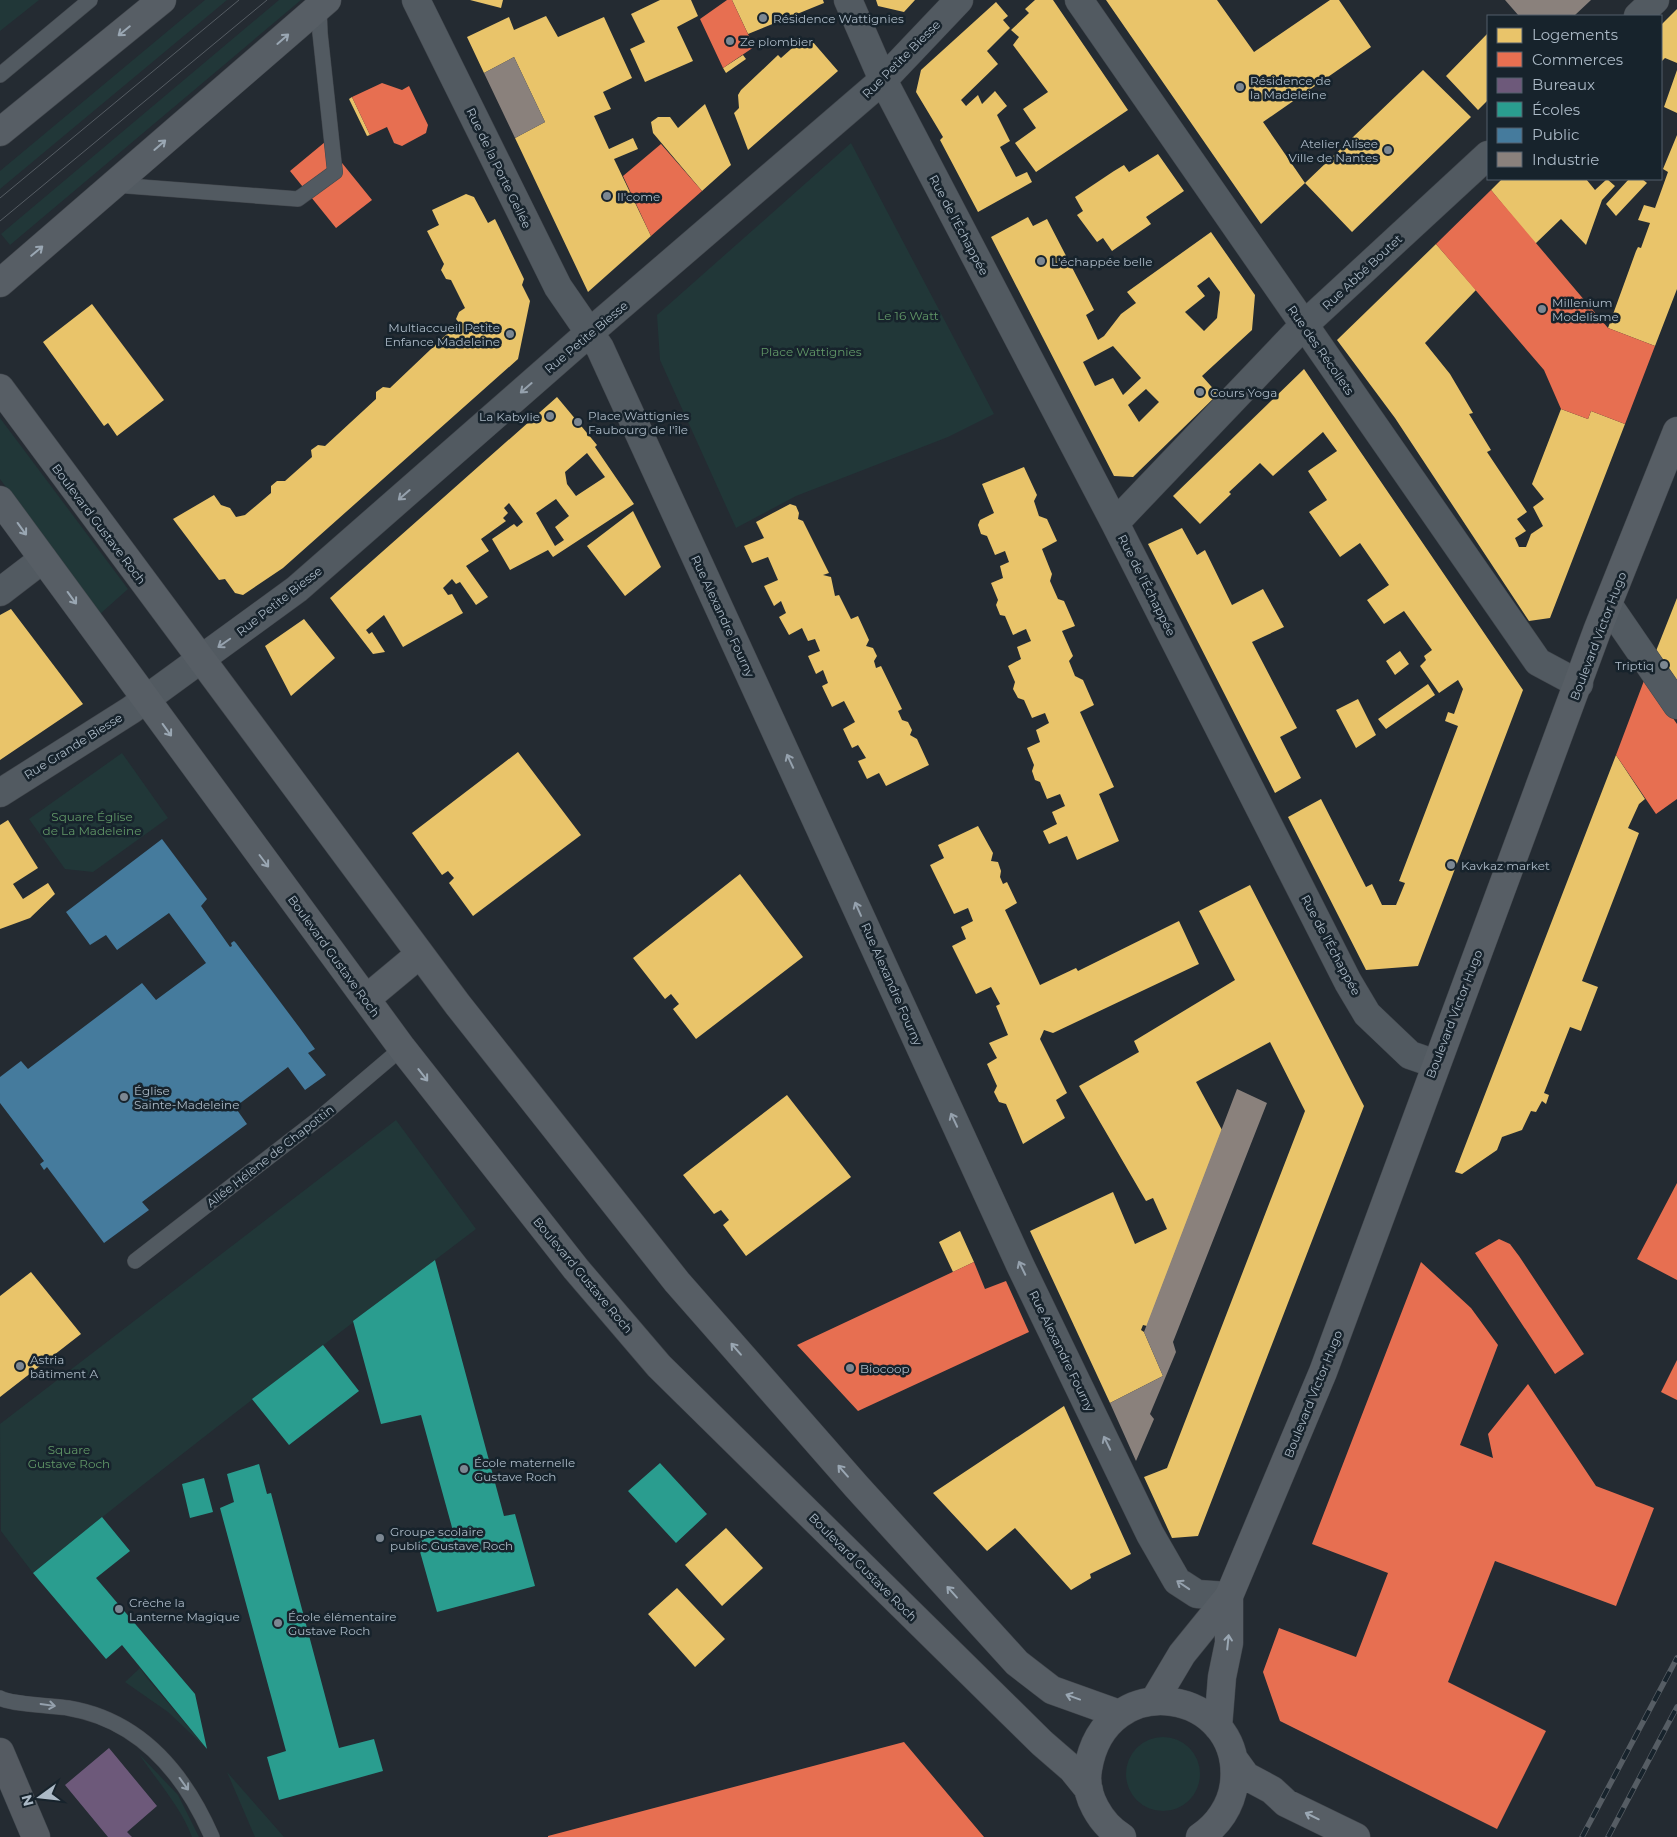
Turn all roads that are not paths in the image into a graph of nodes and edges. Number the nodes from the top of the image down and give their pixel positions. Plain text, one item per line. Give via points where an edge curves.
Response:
1 (90, 0) edge
2 (162, 0) edge
3 (416, 0) edge
4 (848, 0) edge
5 (959, 0) edge
6 (1078, 0) edge
7 (1655, 0) edge
8 (323, 3) edge
9 (1639, 15) edge
10 (0, 76) edge
11 (883, 80) junction
12 (0, 132) edge
13 (1487, 156) edge
14 (115, 185) junction
15 (0, 283) edge
16 (1304, 325) junction
17 (589, 333) junction
18 (0, 388) edge
19 (1677, 432) edge
20 (0, 500) edge
21 (1115, 523) junction
22 (43, 559) junction
23 (0, 592) edge
24 (1609, 606) junction
25 (200, 659) junction
26 (1579, 684) junction
27 (145, 700) junction
28 (1677, 705) edge
29 (0, 793) edge
30 (420, 954) junction
31 (366, 998) junction
32 (402, 1048) junction
33 (1436, 1064) junction
34 (134, 1261) dead end
35 (1229, 1596) junction
36 (0, 1698) edge
37 (1154, 1701) junction
38 (1119, 1714) junction
39 (1218, 1727) junction
40 (0, 1752) edge
41 (1233, 1758) junction
42 (1089, 1790) junction
43 (1099, 1826) edge
44 (1213, 1835) edge
45 (36, 1837) edge
46 (212, 1837) edge
47 (1122, 1837) edge
48 (1356, 1837) edge

1 - 10 lane
2 -> 12 main road
3 - 17 street, Rue de la Porte Gellée via 558,287
4 - 11 street, Rue de l'Échappée
5 - 11 street, Rue Petite Biesse
6 - 16 street, Rue des Récollets
7 - 9 street
14 -> 8 main road
8 - 14 lane via 320,33 335,172 298,199
11 - 17 street, Rue Petite Biesse
11 - 21 street, Rue de l'Échappée
13 - 16 street, Rue Abbé Boutet
15 -> 14 main road
16 - 21 street, Rue Abbé Boutet
16 - 26 street, Rue des Récollets via 1538,662
17 -> 25 street, Rue Petite Biesse via 297,589
35 -> 17 street, Rue Alexandre Fourny via 1197,1594 1177,1582 1150,1534 1021,1266 610,369
18 - 25 main road, Boulevard Gustave Roch
19 - 24 main road, Boulevard Victor Hugo
20 -> 22 main road, Boulevard Gustave Roch
21 - 33 street, Rue de l'Échappée via 1348,982 1368,1014 1410,1055
22 - 23 street
22 -> 27 main road, Boulevard Gustave Roch
24 - 26 main road, Boulevard Victor Hugo
24 - 28 street
25 - 27 street
25 - 30 main road, Boulevard Gustave Roch
26 - 33 main road, Boulevard Victor Hugo
27 - 29 street, Rue Grande Biesse
27 -> 31 main road, Boulevard Gustave Roch
30 - 31 main road
38 -> 30 main road, Boulevard Gustave Roch via 1052,1690 1017,1663 677,1282
31 - 32 main road, Boulevard Gustave Roch
32 - 34 lane, Allée Hélène de Chapottin via 322,1116
32 -> 42 main road, Boulevard Gustave Roch via 576,1269 659,1366 1072,1769
33 - 35 main road, Boulevard Victor Hugo via 1323,1372
35 - 37 main road, Boulevard Victor Hugo via 1182,1654
39 -> 35 main road, Boulevard Victor Hugo via 1222,1677 1229,1643
36 -> 46 lane via 92,1713 130,1732 176,1773 194,1799
37 - 38 main road via 1141,1703
37 - 39 main road via 1168,1701 1195,1709
38 - 42 main road via 1096,1740 1087,1773
39 - 41 main road
40 - 45 main road
41 - 44 main road via 1235,1774 1228,1806
48 -> 41 main road via 1286,1803 1272,1790 1246,1776
42 - 43 main road
43 - 47 main road

